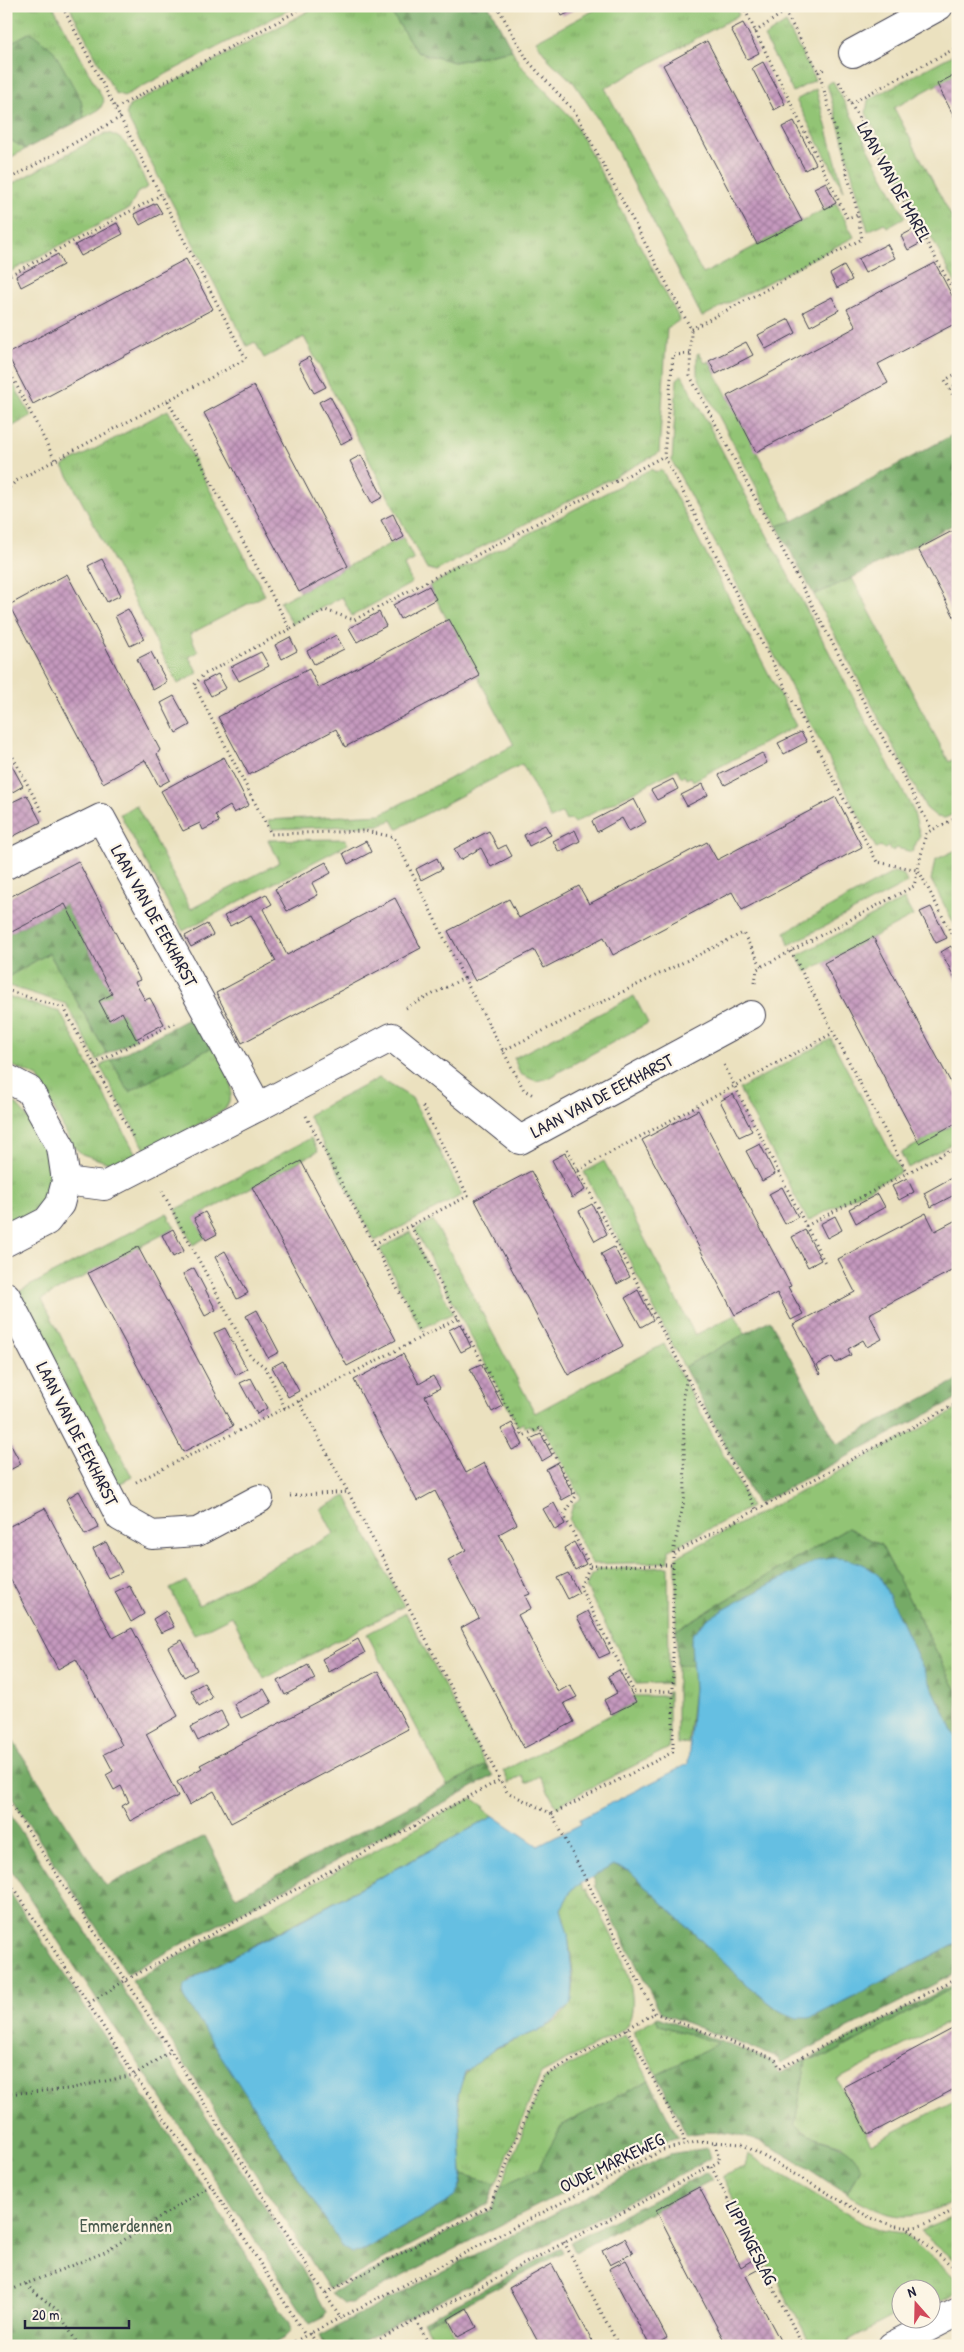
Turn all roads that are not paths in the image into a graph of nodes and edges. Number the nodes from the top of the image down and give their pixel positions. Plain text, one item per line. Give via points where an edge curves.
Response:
1 (937, 7) edge
2 (842, 60) road end
3 (6, 865) edge
4 (751, 1015) road end
5 (6, 1078) edge
6 (258, 1107) junction
7 (66, 1181) junction
8 (6, 1242) edge
9 (6, 1296) edge
10 (259, 1499) road end
11 (958, 2312) edge
12 (892, 2346) edge

1 - 2 street
3 - 6 street, LAAN VAN DE EEKHARST via 101,818
4 - 6 street, LAAN VAN DE EEKHARST via 520,1140 392,1037
5 - 7 street via 29,1090 61,1147
6 - 7 street via 104,1186
7 - 8 street via 60,1204 47,1221
9 - 10 street, LAAN VAN DE EEKHARST via 120,1517 152,1535 197,1532
11 - 12 street

